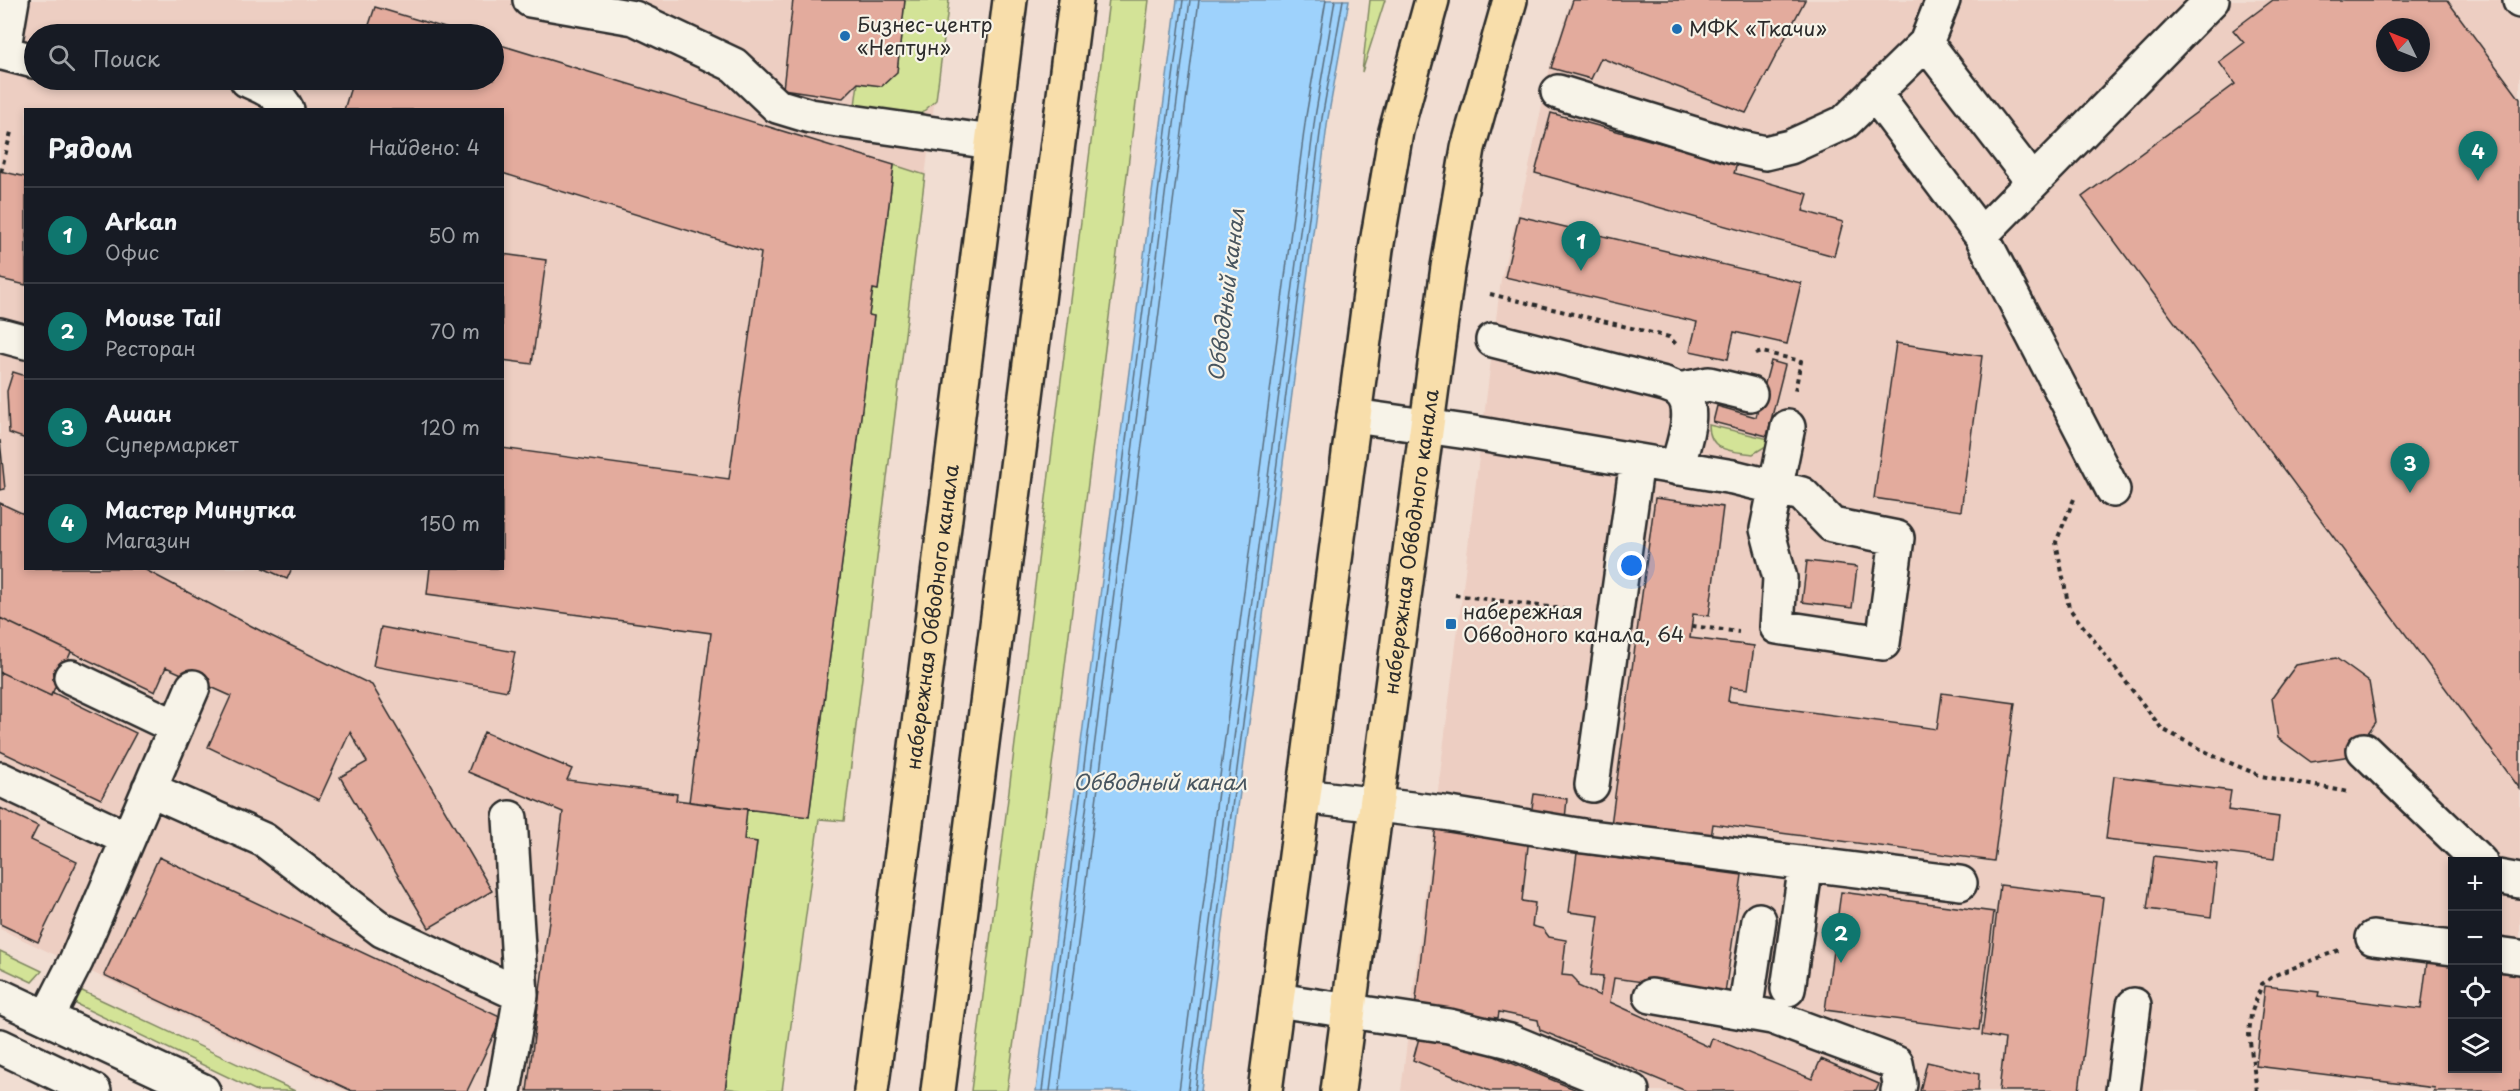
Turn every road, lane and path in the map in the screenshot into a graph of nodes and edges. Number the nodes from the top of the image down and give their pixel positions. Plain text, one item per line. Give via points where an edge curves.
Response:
1 (12, 0) edge
2 (531, 0) edge
3 (1010, 0) edge
4 (1076, 0) edge
5 (1432, 0) edge
6 (1510, 0) edge
7 (1943, 0) edge
8 (2211, 0) edge
9 (1926, 43) junction
10 (1, 53) edge
11 (24, 59) edge
12 (269, 90) edge
13 (1558, 92) dead end
14 (1874, 93) junction
15 (286, 108) edge
16 (11, 132) dead end
17 (991, 142) junction
18 (1, 172) edge
19 (2033, 182) junction
20 (1981, 235) junction
21 (0, 335) edge
22 (1493, 340) dead end
23 (24, 341) edge
24 (1679, 390) junction
25 (1750, 394) dead end
26 (1354, 416) junction
27 (1426, 425) junction
28 (1788, 427) dead end
29 (2093, 454) junction
30 (1637, 461) junction
31 (1677, 468) junction
32 (1775, 488) junction
33 (2113, 490) dead end
34 (1455, 595) dead end
35 (1616, 615) junction
36 (1692, 626) dead end
37 (1777, 627) junction
38 (71, 677) dead end
39 (193, 687) dead end
40 (176, 727) junction
41 (2364, 750) dead end
42 (0, 779) edge
43 (1592, 785) dead end
44 (149, 789) junction
45 (2350, 792) dead end
46 (1304, 796) junction
47 (1376, 805) junction
48 (510, 818) dead end
49 (128, 839) junction
50 (2476, 857) edge
51 (1806, 864) junction
52 (2502, 878) edge
53 (2520, 881) edge
54 (1960, 883) dead end
55 (1759, 920) dead end
56 (2373, 938) joint
57 (2448, 947) edge
58 (2502, 955) edge
59 (2520, 957) edge
60 (1788, 989) dead end
61 (521, 995) junction
62 (0, 996) edge
63 (1651, 996) dead end
64 (1277, 1000) junction
65 (2134, 1005) dead end
66 (1348, 1009) junction
67 (1746, 1012) junction
68 (47, 1018) junction
69 (0, 1046) edge
70 (94, 1091) edge
71 (203, 1091) edge
72 (504, 1091) edge
73 (871, 1091) edge
74 (938, 1091) edge
75 (1265, 1091) edge
76 (1338, 1091) edge
77 (1632, 1091) edge
78 (1898, 1091) edge
79 (2123, 1091) edge
80 (2257, 1091) edge

1 - 10 street
2 - 17 street via 634,18 734,65 777,106 810,116
3 - 17 main road, набережная Обводного канала
4 - 74 main road
5 - 26 main road via 1396,131
6 - 27 main road, набережная Обводного канала via 1468,148
7 - 9 street
8 - 19 street
9 - 14 street
9 - 19 street
10 - 11 street
12 - 15 street
13 - 14 street via 1765,153 1790,147 1845,122
14 - 20 street
16 - 18 path
17 - 73 main road, набережная Обводного канала
19 - 20 street
20 - 29 street
21 - 23 street
22 - 24 street
24 - 25 street via 1709,384
24 - 31 street via 1688,402 1688,420
26 - 27 street
26 - 46 main road
27 - 30 street
27 - 47 main road, набережная Обводного канала
28 - 32 street
29 - 33 street
29 - 45 path via 2056,542 2069,608 2125,684 2162,729 2216,757 2261,776
30 - 31 street
30 - 35 street
31 - 32 street
32 - 37 street via 1767,529 1780,578
32 - 37 street via 1802,494 1832,525 1897,538 1883,643
34 - 35 path
35 - 43 street
36 - 37 path via 1759,634
38 - 40 street
39 - 40 street
40 - 44 street
41 - 50 street
42 - 49 street
44 - 49 street
44 - 61 street via 264,840 382,930
46 - 47 street
46 - 64 main road
47 - 51 street
47 - 66 main road, набережная Обводного канала
48 - 61 street
49 - 68 street
51 - 54 street
51 - 60 street
52 - 53 street
55 - 67 street
56 - 57 street
56 - 80 path via 2275,975 2262,984 2251,1014 2249,1035
58 - 59 street
61 - 72 street
62 - 68 street
63 - 67 street
64 - 66 street
64 - 75 main road
65 - 79 street
66 - 76 main road, набережная Обводного канала
66 - 77 street via 1510,1041
67 - 78 street via 1772,1017 1856,1061 1896,1063
68 - 71 street
69 - 70 street

